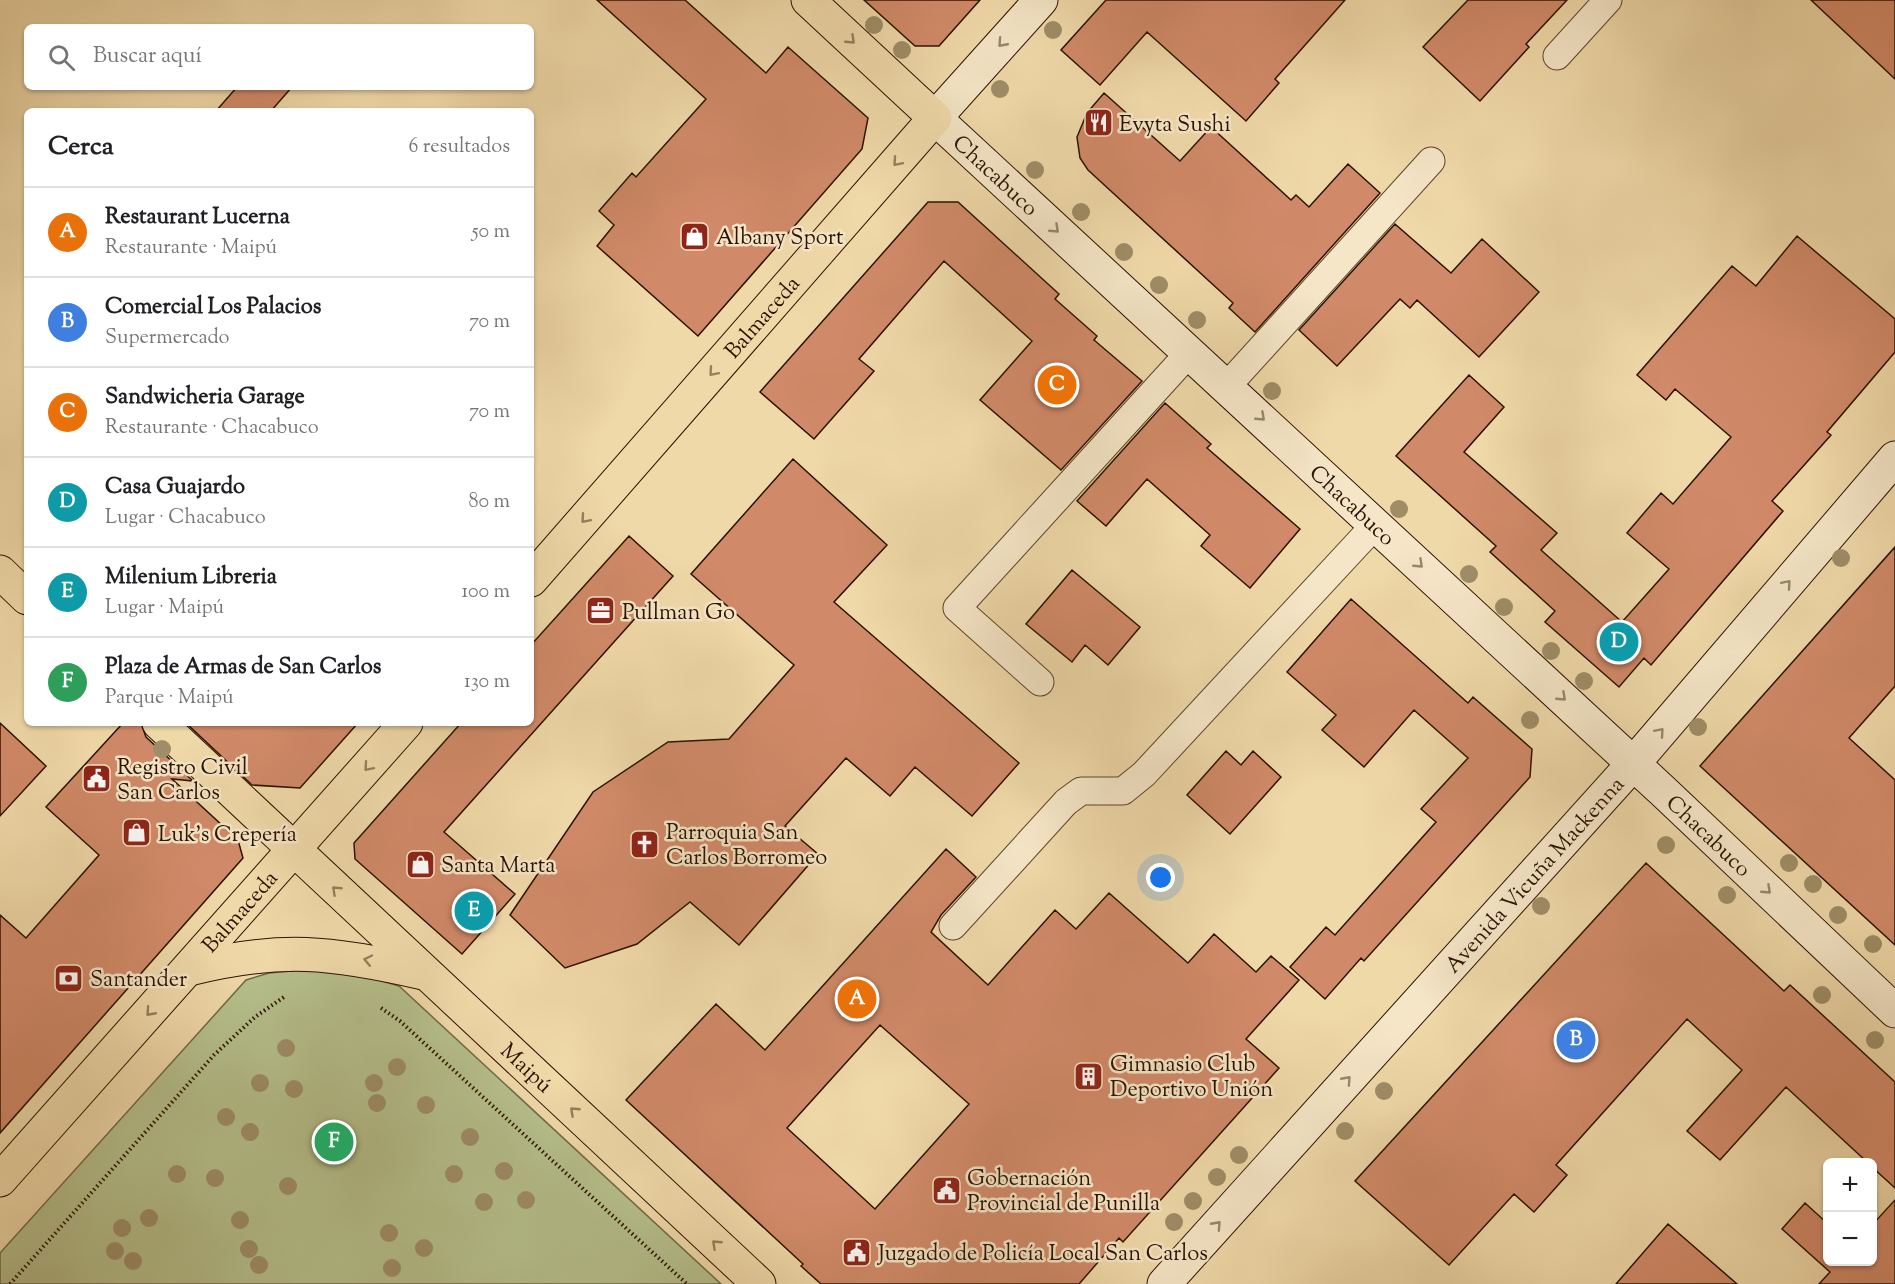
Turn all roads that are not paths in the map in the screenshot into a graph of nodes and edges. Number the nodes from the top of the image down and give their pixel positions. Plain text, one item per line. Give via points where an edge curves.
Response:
1 (808, 0) edge
2 (1041, 0) edge
3 (1608, 0) edge
4 (1557, 56) dead end
5 (935, 118) junction
6 (1431, 161) dead end
7 (1190, 352) junction
8 (1227, 386) junction
9 (1895, 458) edge
10 (1376, 524) junction
11 (0, 572) edge
12 (534, 577) edge
13 (24, 595) edge
14 (1040, 682) dead end
15 (162, 726) edge
16 (403, 726) edge
17 (1632, 764) junction
18 (294, 851) junction
19 (953, 926) dead end
20 (189, 969) junction
21 (425, 973) junction
22 (1895, 1011) edge
23 (0, 1180) edge
24 (759, 1284) edge
25 (1164, 1284) edge

1 -> 5 main road, Chacabuco
2 -> 5 main road, Balmaceda
3 - 4 lane
5 -> 7 main road, Chacabuco
5 -> 12 main road, Balmaceda
6 - 8 lane
7 - 8 main road, Chacabuco
7 - 14 lane via 957,608
8 -> 10 main road, Chacabuco
17 -> 9 main road, Avenida Vicuña Mackenna
10 -> 17 main road, Chacabuco
10 - 19 lane via 1144,774 1123,791 1081,791 1066,802
11 - 13 main road
15 - 18 main road, Maipú
16 -> 18 main road, Balmaceda
17 -> 22 main road, Chacabuco
25 -> 17 main road, Avenida Vicuña Mackenna
18 - 20 main road, Balmaceda
21 -> 18 main road, Maipú
21 -> 20 main road via 325,954 273,953
20 -> 23 main road, Balmaceda
24 -> 21 main road, Maipú

